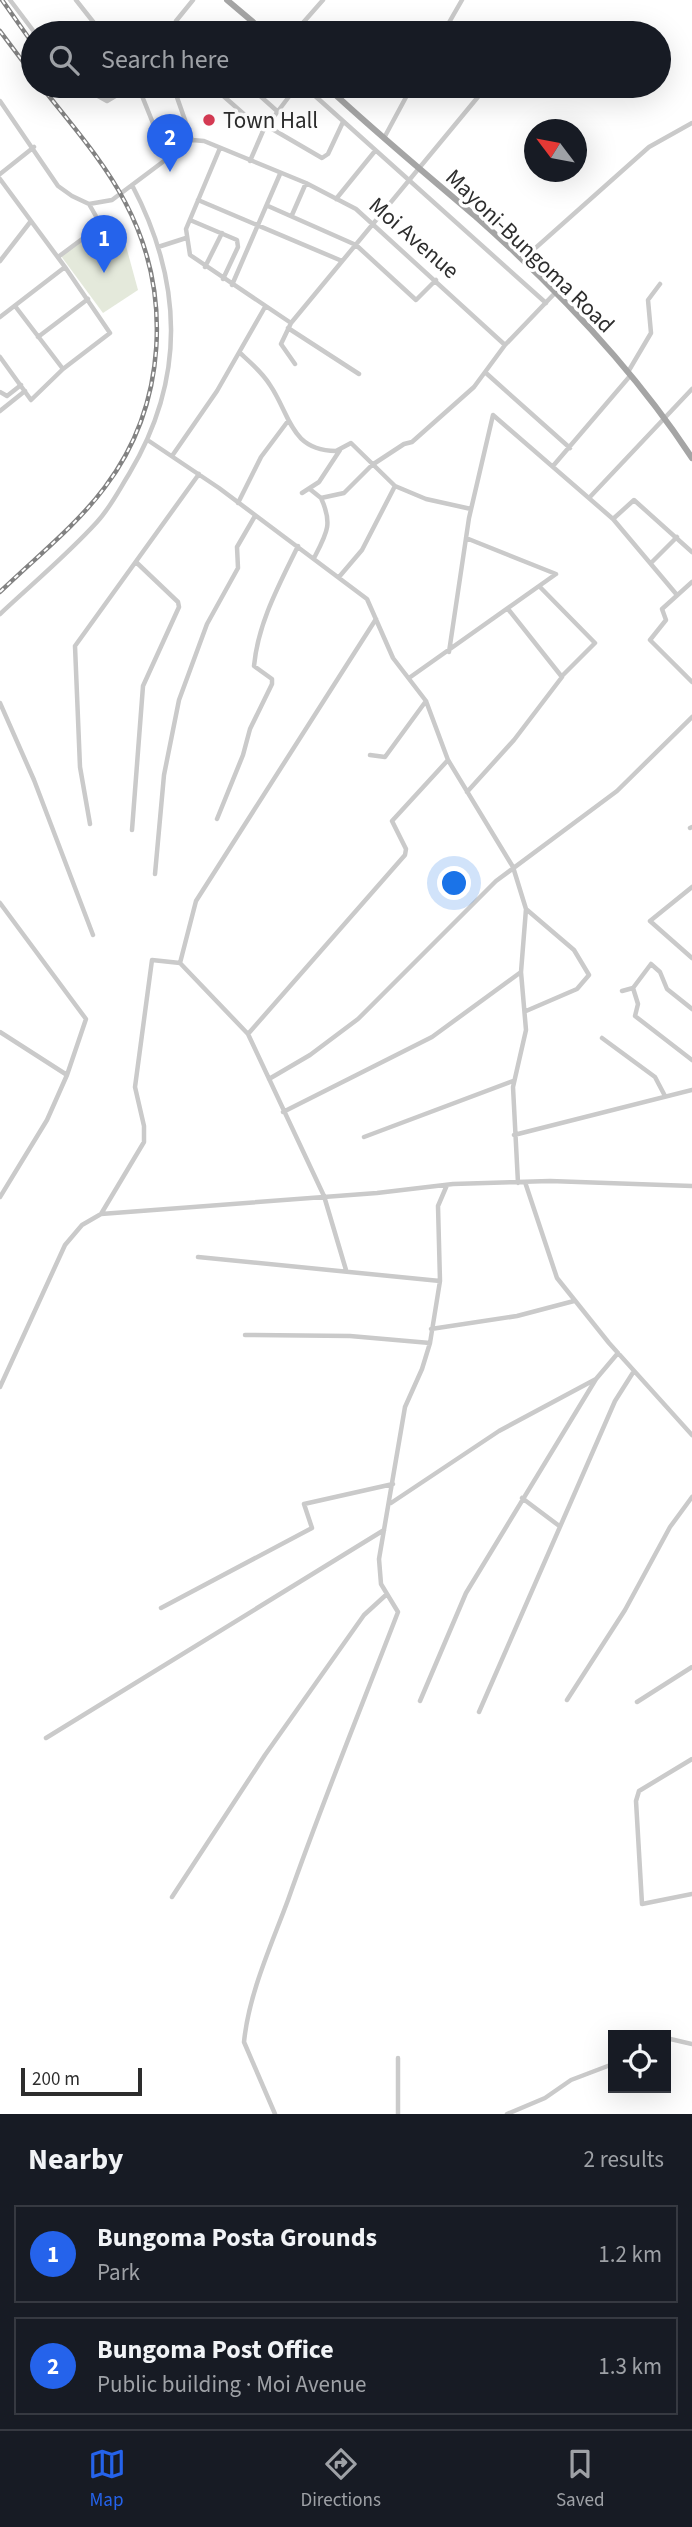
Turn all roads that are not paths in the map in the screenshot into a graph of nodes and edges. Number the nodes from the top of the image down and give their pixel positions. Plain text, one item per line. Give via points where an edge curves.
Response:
1 (10, 0) edge
2 (76, 0) edge
3 (193, 0) edge
4 (227, 0) edge
5 (323, 0) edge
6 (462, 0) edge
7 (26, 21) edge
8 (93, 21) edge
9 (176, 21) edge
10 (252, 21) edge
11 (305, 21) edge
12 (450, 21) edge
13 (143, 98) edge
14 (177, 98) edge
15 (226, 98) edge
16 (262, 98) edge
17 (286, 98) edge
18 (317, 98) edge
19 (339, 98) edge
20 (406, 98) edge
21 (477, 98) edge
22 (0, 101) edge
23 (277, 111) junction
24 (343, 122) junction
25 (692, 123) edge
26 (265, 129) junction
27 (384, 138) junction
28 (192, 140) junction
29 (34, 147) junction
30 (220, 148) junction
31 (375, 151) junction
32 (167, 158) junction
33 (250, 161) junction
34 (419, 168) junction
35 (280, 174) junction
36 (0, 176) edge
37 (409, 181) junction
38 (306, 183) junction
39 (132, 185) junction
40 (336, 199) junction
41 (198, 200) junction
42 (89, 204) junction
43 (268, 206) junction
44 (292, 215) junction
45 (32, 220) junction
46 (190, 220) junction
47 (374, 223) junction
48 (259, 227) junction
49 (222, 233) junction
50 (186, 238) junction
51 (356, 245) junction
52 (158, 247) junction
53 (58, 257) junction
54 (522, 260) junction
55 (0, 261) edge
56 (342, 261) junction
57 (65, 267) junction
58 (205, 267) junction
59 (223, 279) junction
60 (436, 280) junction
61 (660, 284) dead end
62 (232, 285) junction
63 (555, 293) junction
64 (88, 299) junction
65 (546, 303) junction
66 (15, 306) junction
67 (265, 307) junction
68 (0, 317) edge
69 (290, 326) junction
70 (38, 337) junction
71 (505, 345) junction
72 (240, 353) junction
73 (0, 357) edge
74 (296, 364) dead end
75 (63, 369) junction
76 (486, 373) junction
77 (359, 374) dead end
78 (629, 374) junction
79 (21, 385) junction
80 (692, 389) edge
81 (25, 391) junction
82 (0, 392) edge
83 (0, 411) edge
84 (663, 417) junction
85 (288, 421) junction
86 (149, 441) junction
87 (570, 448) junction
88 (340, 450) junction
89 (172, 456) junction
90 (692, 458) edge
91 (372, 465) junction
92 (553, 466) junction
93 (199, 474) junction
94 (395, 486) junction
95 (311, 490) junction
96 (302, 493) dead end
97 (321, 498) junction
98 (589, 498) junction
99 (238, 503) junction
100 (471, 509) junction
101 (255, 516) junction
102 (613, 519) junction
103 (677, 537) junction
104 (466, 538) junction
105 (298, 546) junction
106 (692, 552) edge
107 (313, 558) junction
108 (136, 562) junction
109 (651, 563) junction
110 (339, 577) junction
111 (692, 582) edge
112 (540, 586) junction
113 (677, 595) junction
114 (508, 609) junction
115 (0, 614) edge
116 (377, 618) junction
117 (449, 652) junction
118 (562, 676) junction
119 (409, 678) junction
120 (692, 682) edge
121 (426, 701) junction
122 (0, 703) edge
123 (692, 717) edge
124 (370, 755) dead end
125 (448, 760) junction
126 (467, 792) junction
127 (217, 819) dead end
128 (89, 824) dead end
129 (132, 830) dead end
130 (513, 867) junction
131 (155, 874) dead end
132 (692, 887) edge
133 (0, 902) edge
134 (526, 909) junction
135 (93, 934) dead end
136 (692, 958) edge
137 (180, 963) junction
138 (521, 972) junction
139 (633, 988) junction
140 (622, 990) dead end
141 (692, 1009) edge
142 (526, 1011) junction
143 (0, 1032) edge
144 (248, 1034) junction
145 (602, 1038) dead end
146 (692, 1060) edge
147 (67, 1076) junction
148 (269, 1080) junction
149 (514, 1080) junction
150 (692, 1090) edge
151 (665, 1096) junction
152 (282, 1112) junction
153 (514, 1135) junction
154 (364, 1138) dead end
155 (525, 1182) junction
156 (518, 1183) junction
157 (446, 1185) junction
158 (692, 1186) edge
159 (324, 1196) junction
160 (0, 1197) edge
161 (101, 1214) junction
162 (198, 1257) dead end
163 (346, 1270) junction
164 (440, 1281) junction
165 (575, 1301) junction
166 (431, 1329) junction
167 (245, 1335) dead end
168 (430, 1343) junction
169 (618, 1353) junction
170 (634, 1371) junction
171 (596, 1379) junction
172 (0, 1387) edge
173 (692, 1435) edge
174 (393, 1485) junction
175 (692, 1497) edge
176 (522, 1498) junction
177 (391, 1504) junction
178 (558, 1525) junction
179 (384, 1530) junction
180 (387, 1594) junction
181 (161, 1608) dead end
182 (692, 1667) edge
183 (567, 1700) dead end
184 (420, 1701) dead end
185 (637, 1702) dead end
186 (479, 1712) dead end
187 (46, 1738) dead end
188 (692, 1759) edge
189 (692, 1894) edge
190 (172, 1897) dead end
191 (671, 2039) edge
192 (692, 2044) edge
193 (398, 2058) dead end
194 (608, 2066) edge
195 (275, 2114) edge
196 (398, 2114) edge
197 (507, 2114) edge

1 - 7 street
2 - 8 street
3 - 9 street
4 - 10 main road
5 - 11 street
6 - 12 street
13 - 32 street
14 - 28 street
15 - 26 street
16 - 23 street
17 - 23 street
18 - 24 street
19 - 27 main road, Mayoni-Bungoma Road
20 - 27 street
21 - 34 street
22 - 29 street
23 - 26 street
24 - 26 street via 328,155 322,158
24 - 31 street
25 - 54 street via 649,147
26 - 33 street
27 - 34 main road, Mayoni-Bungoma Road
28 - 30 street, Moi Avenue
28 - 32 street
29 - 36 street
29 - 42 street via 58,186
30 - 33 street, Moi Avenue
30 - 41 street
31 - 37 street
31 - 40 street
32 - 39 street
33 - 35 street, Moi Avenue
34 - 37 street
34 - 54 main road, Mayoni-Bungoma Road
35 - 38 street, Moi Avenue
35 - 43 street
36 - 45 street
37 - 47 street
37 - 65 street
38 - 40 street, Moi Avenue
38 - 44 street
39 - 42 street via 112,200
39 - 52 street
40 - 47 street, Moi Avenue
41 - 46 street
41 - 48 street
42 - 53 street via 101,225
43 - 44 street
43 - 48 street
44 - 51 street
45 - 53 street
45 - 55 street
46 - 49 street
46 - 50 street
47 - 51 street
47 - 60 street, Moi Avenue
48 - 56 street
48 - 62 street
49 - 58 street
49 - 59 street via 237,240 238,247
50 - 52 street
50 - 58 street via 190,255
51 - 56 street
51 - 60 street via 416,300
52 - 86 street via 170,295 171,342 165,391
53 - 57 street
54 - 63 main road, Mayoni-Bungoma Road
56 - 69 street
57 - 64 street
57 - 66 street
58 - 59 street
59 - 62 street
60 - 71 street, Moi Avenue
61 - 78 street via 648,300 651,333
62 - 67 street
63 - 65 street
63 - 78 main road, Mayoni-Bungoma Road
64 - 70 street
64 - 75 street via 110,333
65 - 71 street
66 - 68 street
66 - 70 street
67 - 69 street
67 - 72 street
69 - 74 street via 281,344
69 - 77 street
70 - 75 street
71 - 76 street
72 - 85 street via 272,387
72 - 89 street
73 - 79 street
75 - 81 street via 31,400
76 - 87 street
76 - 91 street via 412,442
78 - 84 main road, Mayoni-Bungoma Road
78 - 87 street
79 - 81 street
79 - 82 street via 7,396
80 - 84 street
81 - 83 street
84 - 90 main road, Mayoni-Bungoma Road
84 - 98 street
85 - 88 street via 306,444
85 - 99 street via 261,457
86 - 89 street
86 - 115 street via 97,522
87 - 92 street
88 - 91 street via 351,443
88 - 95 street
89 - 93 street
91 - 94 street
91 - 97 street via 344,493
92 - 98 street
92 - 100 street via 492,415
93 - 99 street
93 - 108 street
94 - 100 street
94 - 110 street via 362,550
95 - 96 street
95 - 97 street
97 - 107 street via 330,517
98 - 102 street
99 - 101 street
100 - 104 street
101 - 105 street
101 - 131 street via 237,547 238,568 207,624 179,699 164,775
102 - 103 street via 633,499
102 - 109 street
103 - 106 street
103 - 109 street
104 - 112 street via 556,573
104 - 117 street
105 - 107 street
105 - 127 street via 258,641 254,667 272,679 272,684
107 - 110 street
108 - 128 street via 75,646 80,767
108 - 129 street via 179,607 143,686
109 - 113 street
110 - 116 street via 361,592
111 - 113 street
112 - 114 street
112 - 118 street via 595,643
113 - 120 street via 661,610 666,620 650,639
114 - 117 street
114 - 118 street
116 - 119 street via 389,651
116 - 137 street via 195,901
117 - 119 street
118 - 126 street
119 - 121 street
121 - 124 street via 385,757
121 - 125 street
122 - 135 street
123 - 130 street via 617,790
125 - 126 street
125 - 144 street via 392,821 405,855
126 - 130 street
130 - 134 street
130 - 148 street via 358,1020
132 - 136 street via 650,921
133 - 147 street via 86,1018
134 - 138 street
134 - 142 street via 575,950 589,975 577,989
137 - 144 street
137 - 161 street via 152,960 135,1087 144,1142
138 - 142 street
138 - 152 street via 432,1037
139 - 140 street
139 - 141 street via 651,964 667,989
139 - 146 street via 638,1004 635,1016
142 - 149 street via 525,1040
143 - 147 street
144 - 148 street
145 - 151 street via 656,1077
147 - 160 street via 47,1120
148 - 152 street
149 - 153 street
149 - 154 street
150 - 151 street
151 - 153 street
152 - 159 street
153 - 156 street
155 - 156 street
155 - 158 street
155 - 165 street via 557,1278
156 - 157 street
157 - 159 street
157 - 164 street via 438,1206
159 - 161 street
159 - 163 street
161 - 172 street via 82,1225 65,1245
162 - 163 street
163 - 164 street
164 - 166 street
165 - 166 street via 517,1316
165 - 169 street
166 - 168 street
167 - 168 street via 350,1336
168 - 174 street via 405,1407
169 - 170 street
169 - 171 street
170 - 173 street
170 - 178 street via 615,1401
171 - 176 street
171 - 177 street via 499,1431
174 - 177 street
174 - 181 street via 307,1503 302,1506 312,1528
175 - 183 street
176 - 178 street
176 - 184 street via 466,1592
177 - 179 street
178 - 186 street
179 - 180 street via 379,1575
179 - 187 street
180 - 190 street via 364,1615
180 - 195 street via 398,1612 314,1825 250,2006 244,2042
182 - 185 street
188 - 189 street via 639,1791 636,1801 642,1904
191 - 192 street
193 - 196 street
194 - 197 street

